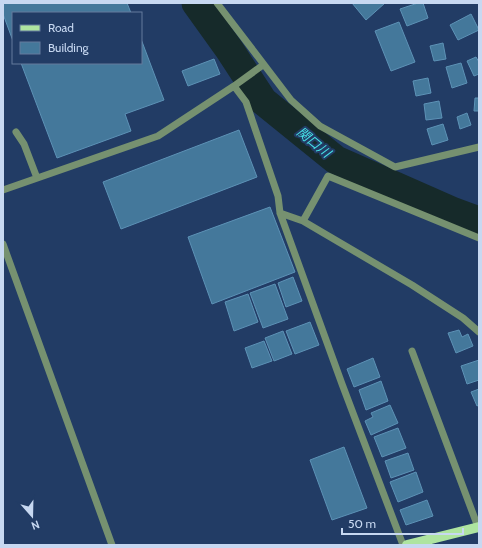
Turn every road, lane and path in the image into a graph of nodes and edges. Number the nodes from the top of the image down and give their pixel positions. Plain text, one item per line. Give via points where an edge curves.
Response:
1 (217, 3) edge
2 (263, 64) junction
3 (234, 86) junction
4 (16, 132) dead end
5 (479, 147) edge
6 (37, 178) junction
7 (3, 190) edge
8 (280, 213) junction
9 (303, 222) junction
10 (479, 238) edge
11 (3, 244) edge
12 (479, 332) edge
13 (412, 351) dead end
14 (478, 527) edge
15 (112, 545) edge
16 (403, 545) edge
17 (407, 545) edge

1 - 2 street
2 - 3 street
2 - 5 street via 291,100 320,126 395,167
3 - 6 street via 158,136
3 - 8 street via 246,102 278,196
4 - 6 street via 24,144
6 - 7 street
8 - 9 street
8 - 16 street
9 - 10 street via 328,176
9 - 12 street via 412,285 463,318
11 - 15 street
13 - 14 street
14 - 17 main road

